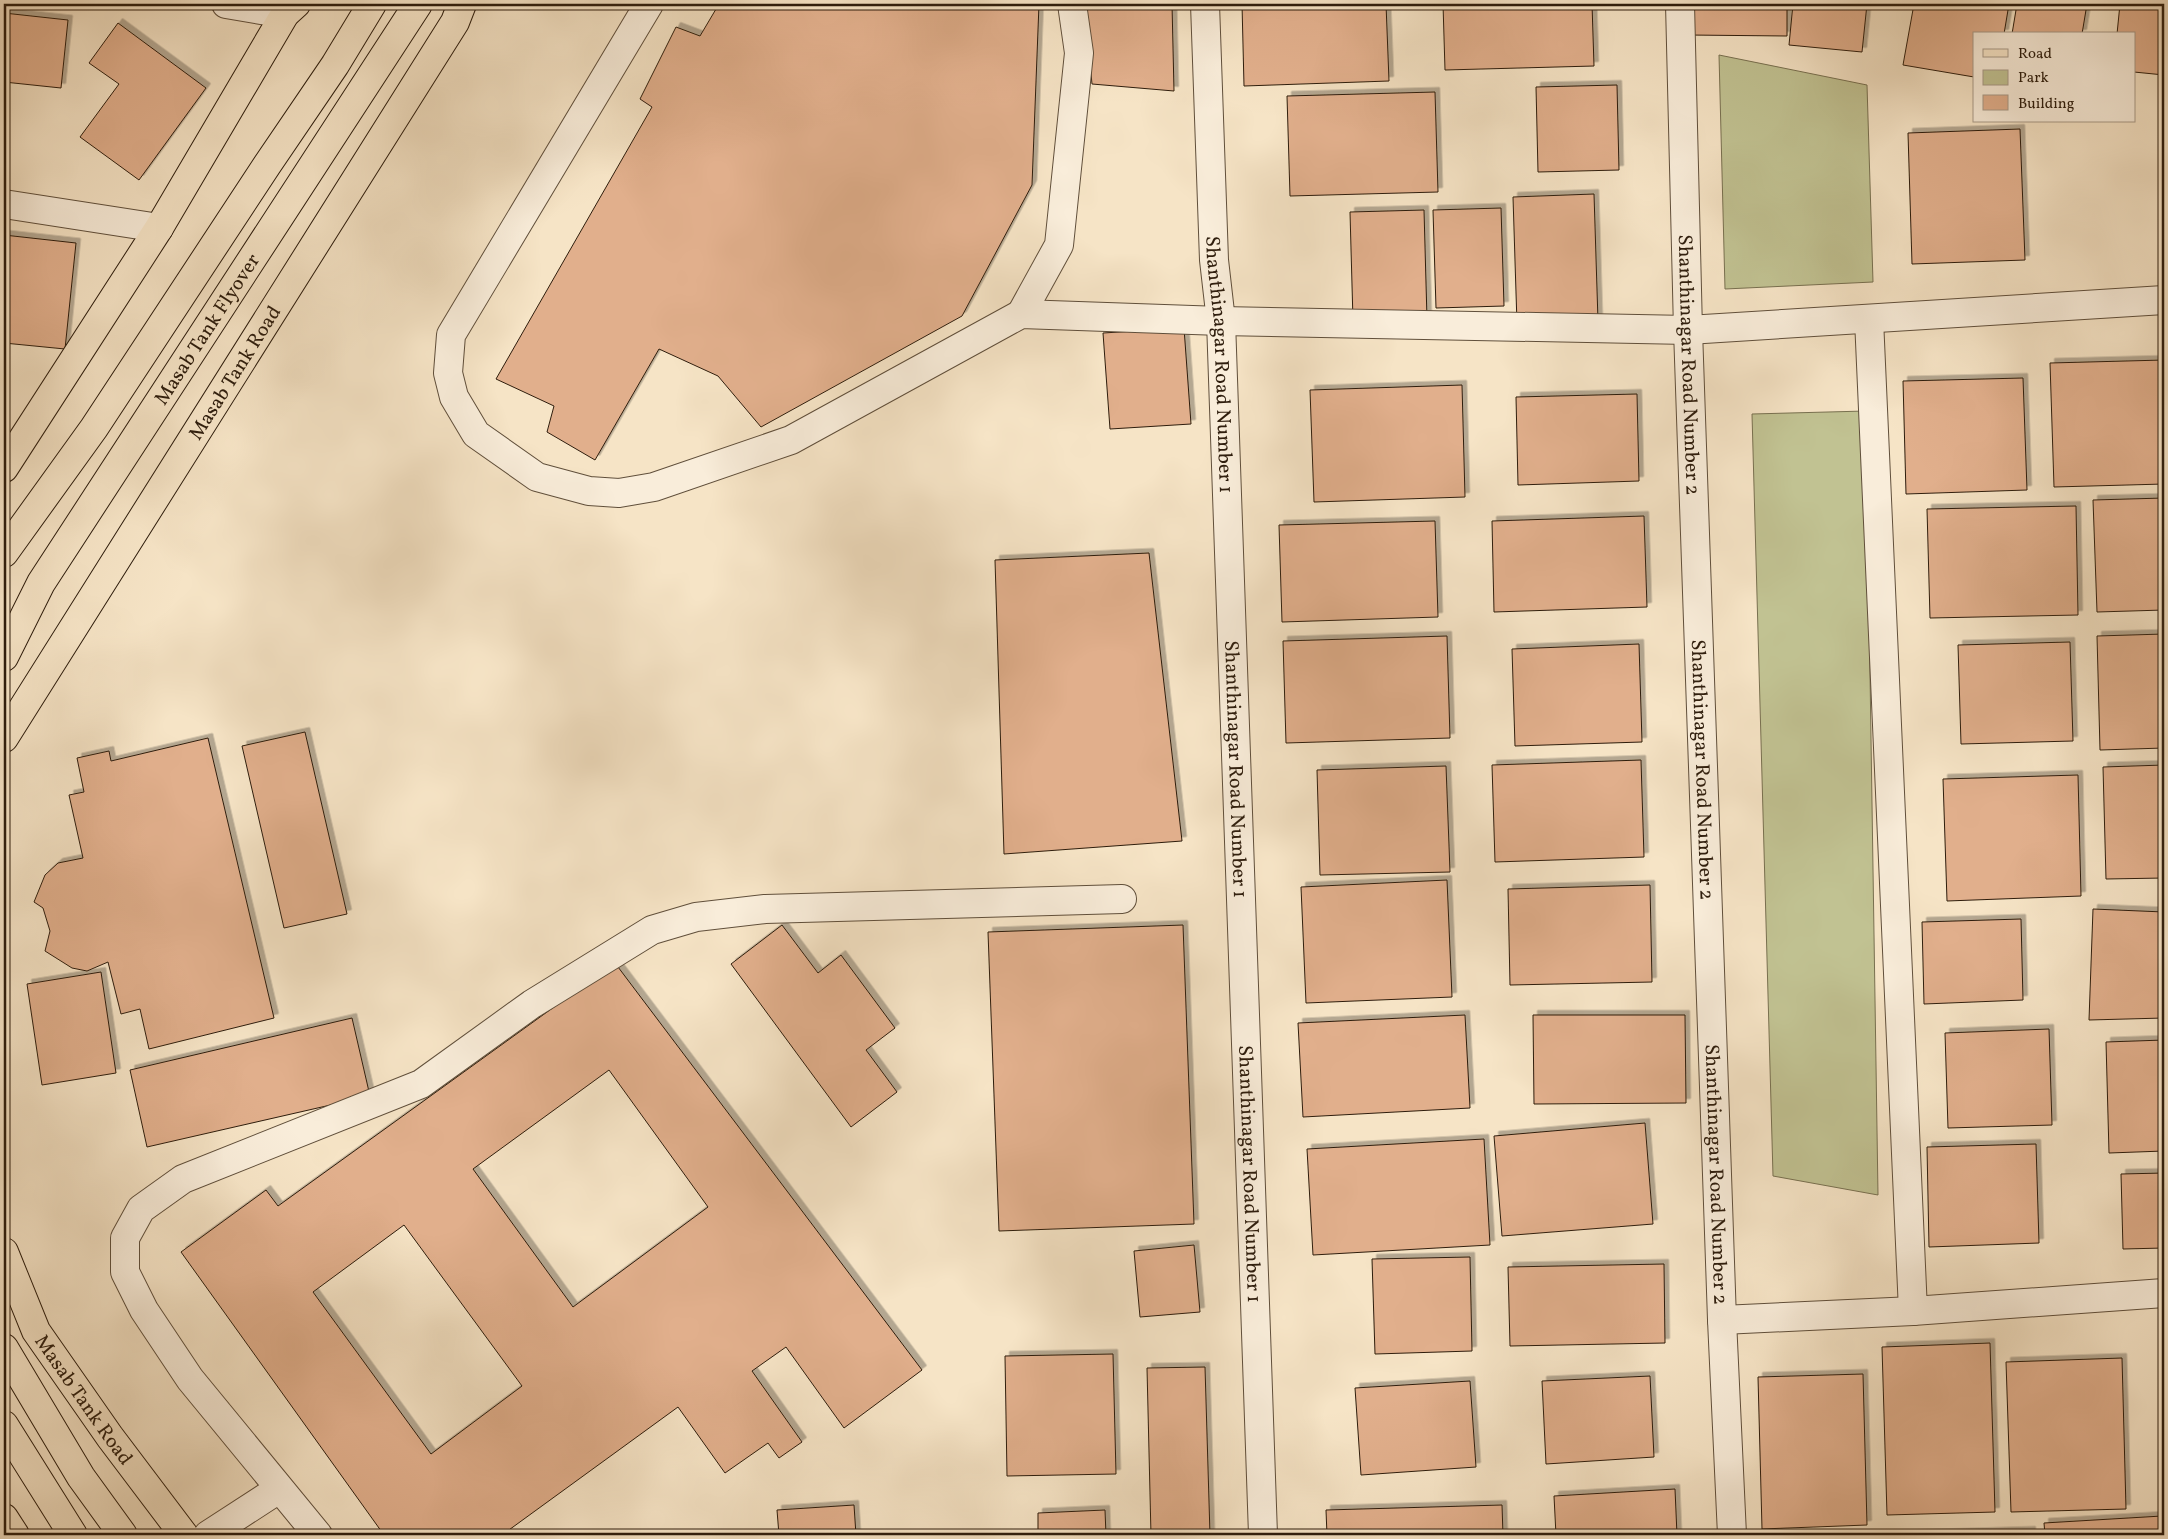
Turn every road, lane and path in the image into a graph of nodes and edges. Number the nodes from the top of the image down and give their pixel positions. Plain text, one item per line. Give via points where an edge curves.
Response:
1 (226, 4) edge
2 (372, 4) edge
3 (418, 4) edge
4 (462, 4) edge
5 (650, 4) edge
6 (1072, 4) edge
7 (1205, 4) edge
8 (1680, 4) edge
9 (291, 9) edge
10 (4, 204) edge
11 (159, 228) junction
12 (2164, 300) edge
13 (1021, 314) junction
14 (1869, 319) junction
15 (1221, 321) junction
16 (1688, 330) junction
17 (4, 468) edge
18 (4, 553) edge
19 (4, 657) edge
20 (4, 738) edge
21 (1122, 898) dead end
22 (4, 1252) edge
23 (2164, 1293) edge
24 (1913, 1311) junction
25 (1722, 1320) junction
26 (4, 1348) edge
27 (4, 1425) edge
28 (279, 1488) junction
29 (4, 1518) edge
30 (15, 1535) edge
31 (73, 1535) edge
32 (123, 1535) edge
33 (184, 1535) edge
34 (208, 1535) edge
35 (318, 1535) edge
36 (1262, 1535) edge
37 (1732, 1535) edge

1 - 9 street
2 - 18 main road, Masab Tank Flyover via 335,65 94,428
3 - 19 main road, Masab Tank Flyover via 41,582
4 - 20 main road, Masab Tank Road via 450,30
5 - 13 street via 451,335 448,373 454,397 476,434 537,476 589,491 619,493 654,487 792,440
6 - 13 street via 1079,53 1060,245
7 - 15 street, Shanthinagar Road Number 1 via 1214,260
8 - 16 street, Shanthinagar Road Number 2
9 - 11 main road
10 - 11 street
11 - 17 main road
12 - 14 street
13 - 15 street
14 - 16 street
14 - 24 street
15 - 16 street
15 - 36 street, Shanthinagar Road Number 1
16 - 25 street, Shanthinagar Road Number 2
21 - 28 street via 765,909 696,916 652,930 532,1004 421,1084 183,1180 141,1209 125,1238 125,1272 144,1310 190,1379
22 - 33 main road, Masab Tank Road via 36,1331
23 - 24 street
24 - 25 street
25 - 37 street, Shanthinagar Road Number 2
26 - 32 main road via 82,1477
27 - 31 main road
28 - 34 street
28 - 35 street
29 - 30 main road

